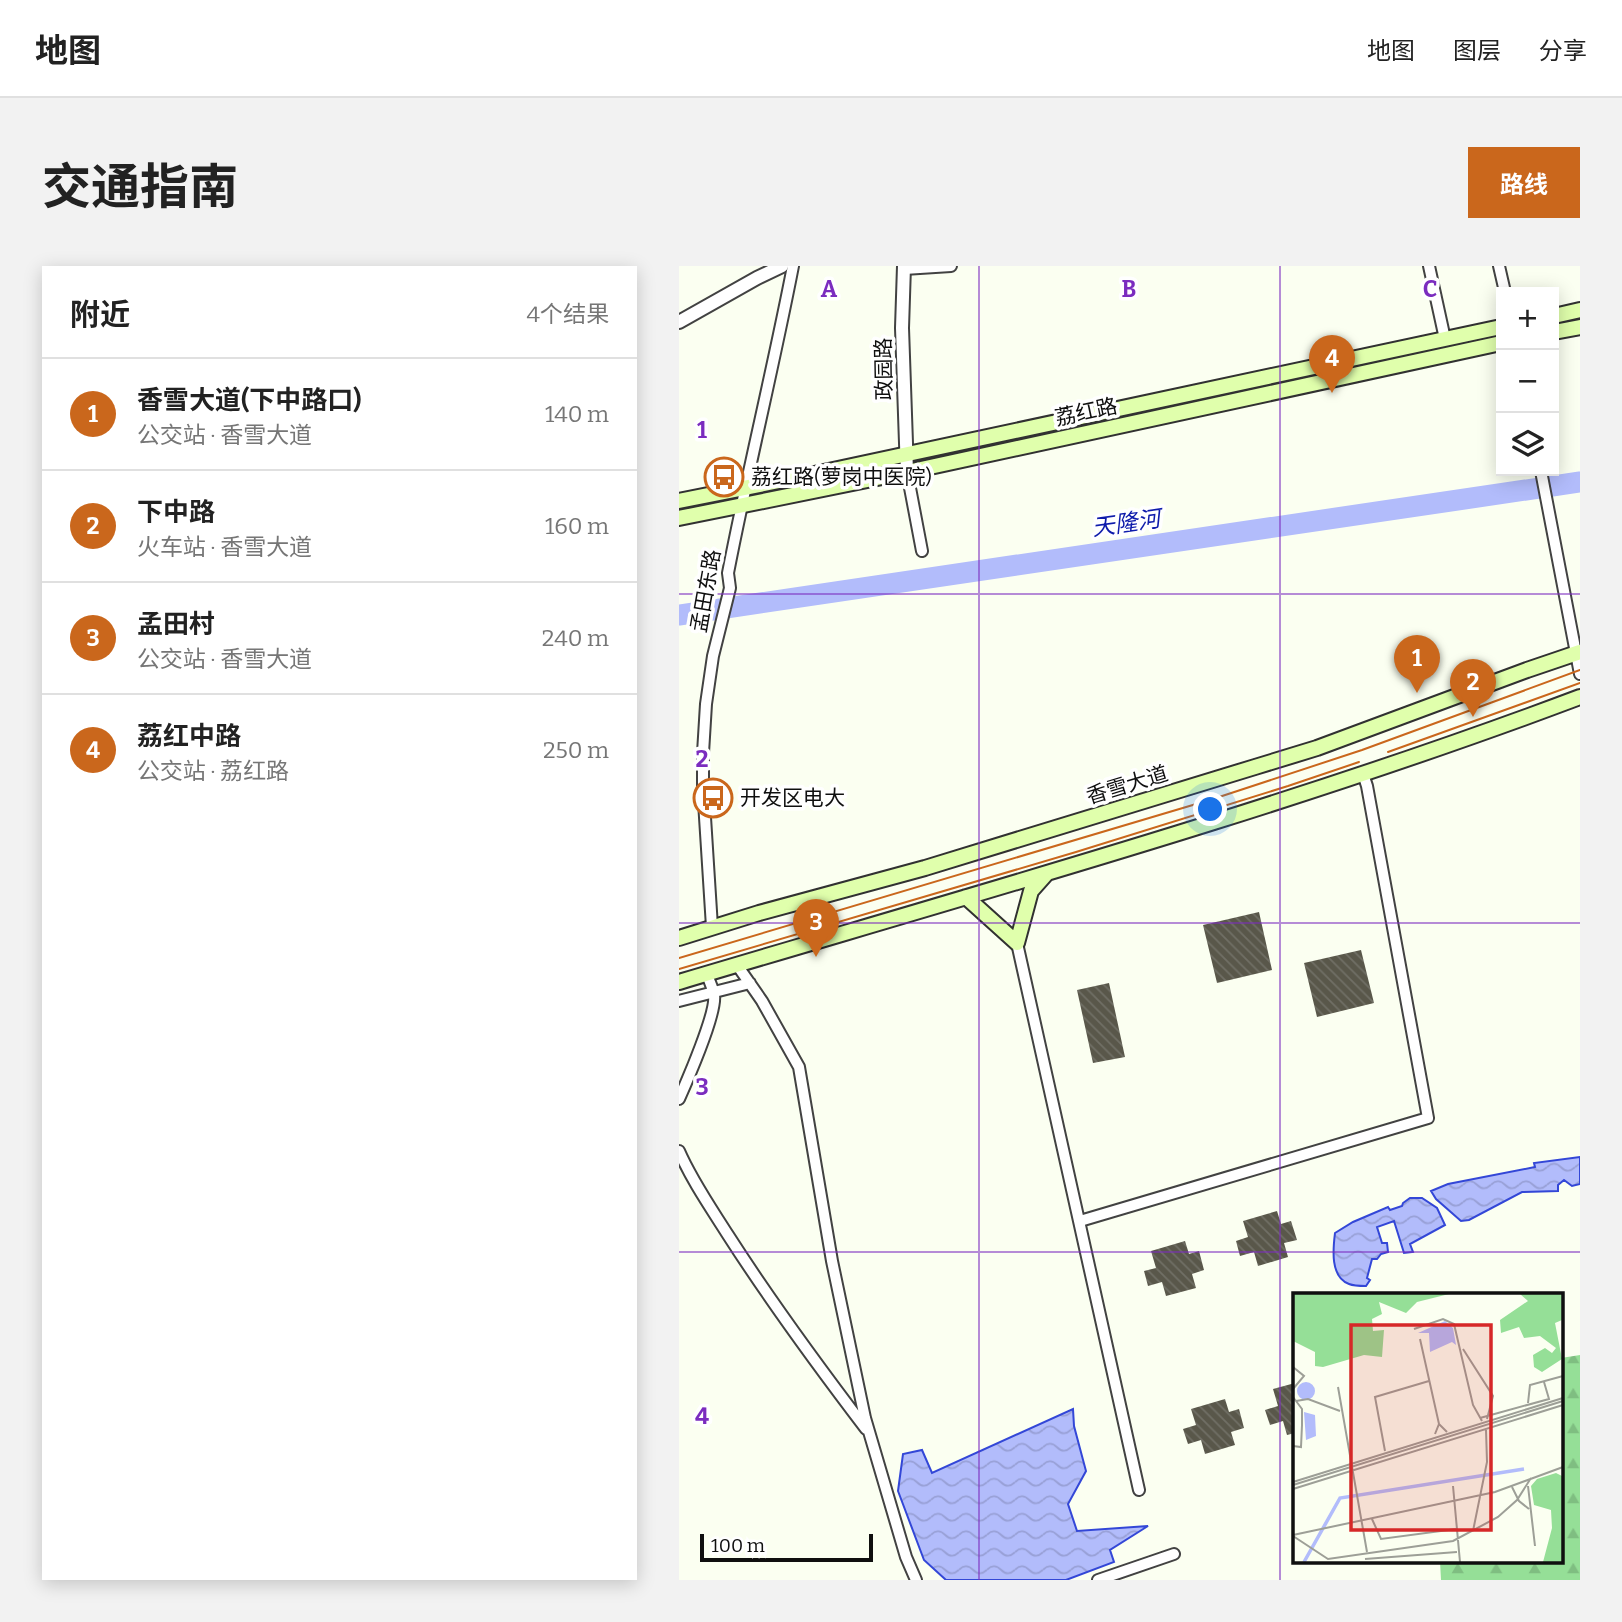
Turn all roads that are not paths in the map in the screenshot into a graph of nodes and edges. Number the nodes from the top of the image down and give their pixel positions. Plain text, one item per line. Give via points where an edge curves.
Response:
1 (782, 266) edge
2 (793, 266) edge
3 (951, 266) edge
4 (1429, 266) edge
5 (1499, 266) edge
6 (904, 267) edge
7 (1504, 287) edge
8 (1580, 310) edge
9 (1559, 315) edge
10 (679, 322) edge
11 (1580, 327) edge
12 (1496, 328) edge
13 (1559, 331) edge
14 (1445, 339) junction
15 (1496, 344) edge
16 (905, 454) junction
17 (907, 472) junction
18 (1542, 476) edge
19 (746, 487) junction
20 (685, 499) edge
21 (741, 506) junction
22 (679, 518) edge
23 (922, 551) dead end
24 (1578, 653) edge
25 (1580, 674) edge
26 (1580, 697) edge
27 (1363, 774) junction
28 (1047, 873) junction
29 (966, 897) junction
30 (712, 928) junction
31 (679, 938) edge
32 (1017, 943) junction
33 (737, 965) junction
34 (707, 974) junction
35 (679, 982) edge
36 (750, 983) junction
37 (713, 993) junction
38 (679, 1001) edge
39 (679, 1099) edge
40 (679, 1151) edge
41 (1080, 1221) junction
42 (870, 1434) junction
43 (1139, 1490) dead end
44 (1174, 1554) dead end
45 (916, 1580) edge
46 (1098, 1580) edge

1 - 10 street
2 - 19 street, 孟田东路
3 - 6 street
4 - 14 street
5 - 7 street
6 - 16 street, 政园路
8 - 9 main road
11 - 13 main road
12 - 14 main road, 荔红路
14 - 16 main road, 荔红路
15 - 17 main road, 荔红路
16 - 17 street, 政园路
16 - 19 main road, 荔红路
17 - 21 main road, 荔红路
17 - 23 street
18 - 24 street
19 - 20 main road, 荔红路
19 - 21 street, 孟田东路
21 - 22 main road, 荔红路
21 - 30 street, 孟田东路 via 728,573 730,588 713,656 703,753
24 - 25 street
24 - 30 main road, 香雪大道 via 1317,748
26 - 27 main road
27 - 28 main road
27 - 41 street via 1428,1118
28 - 29 main road
28 - 32 main road via 1031,891
29 - 32 main road
29 - 33 main road
30 - 31 main road, 香雪大道
32 - 41 street
33 - 34 main road
33 - 36 street
34 - 35 main road
34 - 37 street
36 - 37 street
36 - 42 street via 799,1067 832,1261
37 - 38 street
37 - 39 street via 711,1013
40 - 42 street via 743,1258
41 - 43 street
42 - 45 street
44 - 46 street

